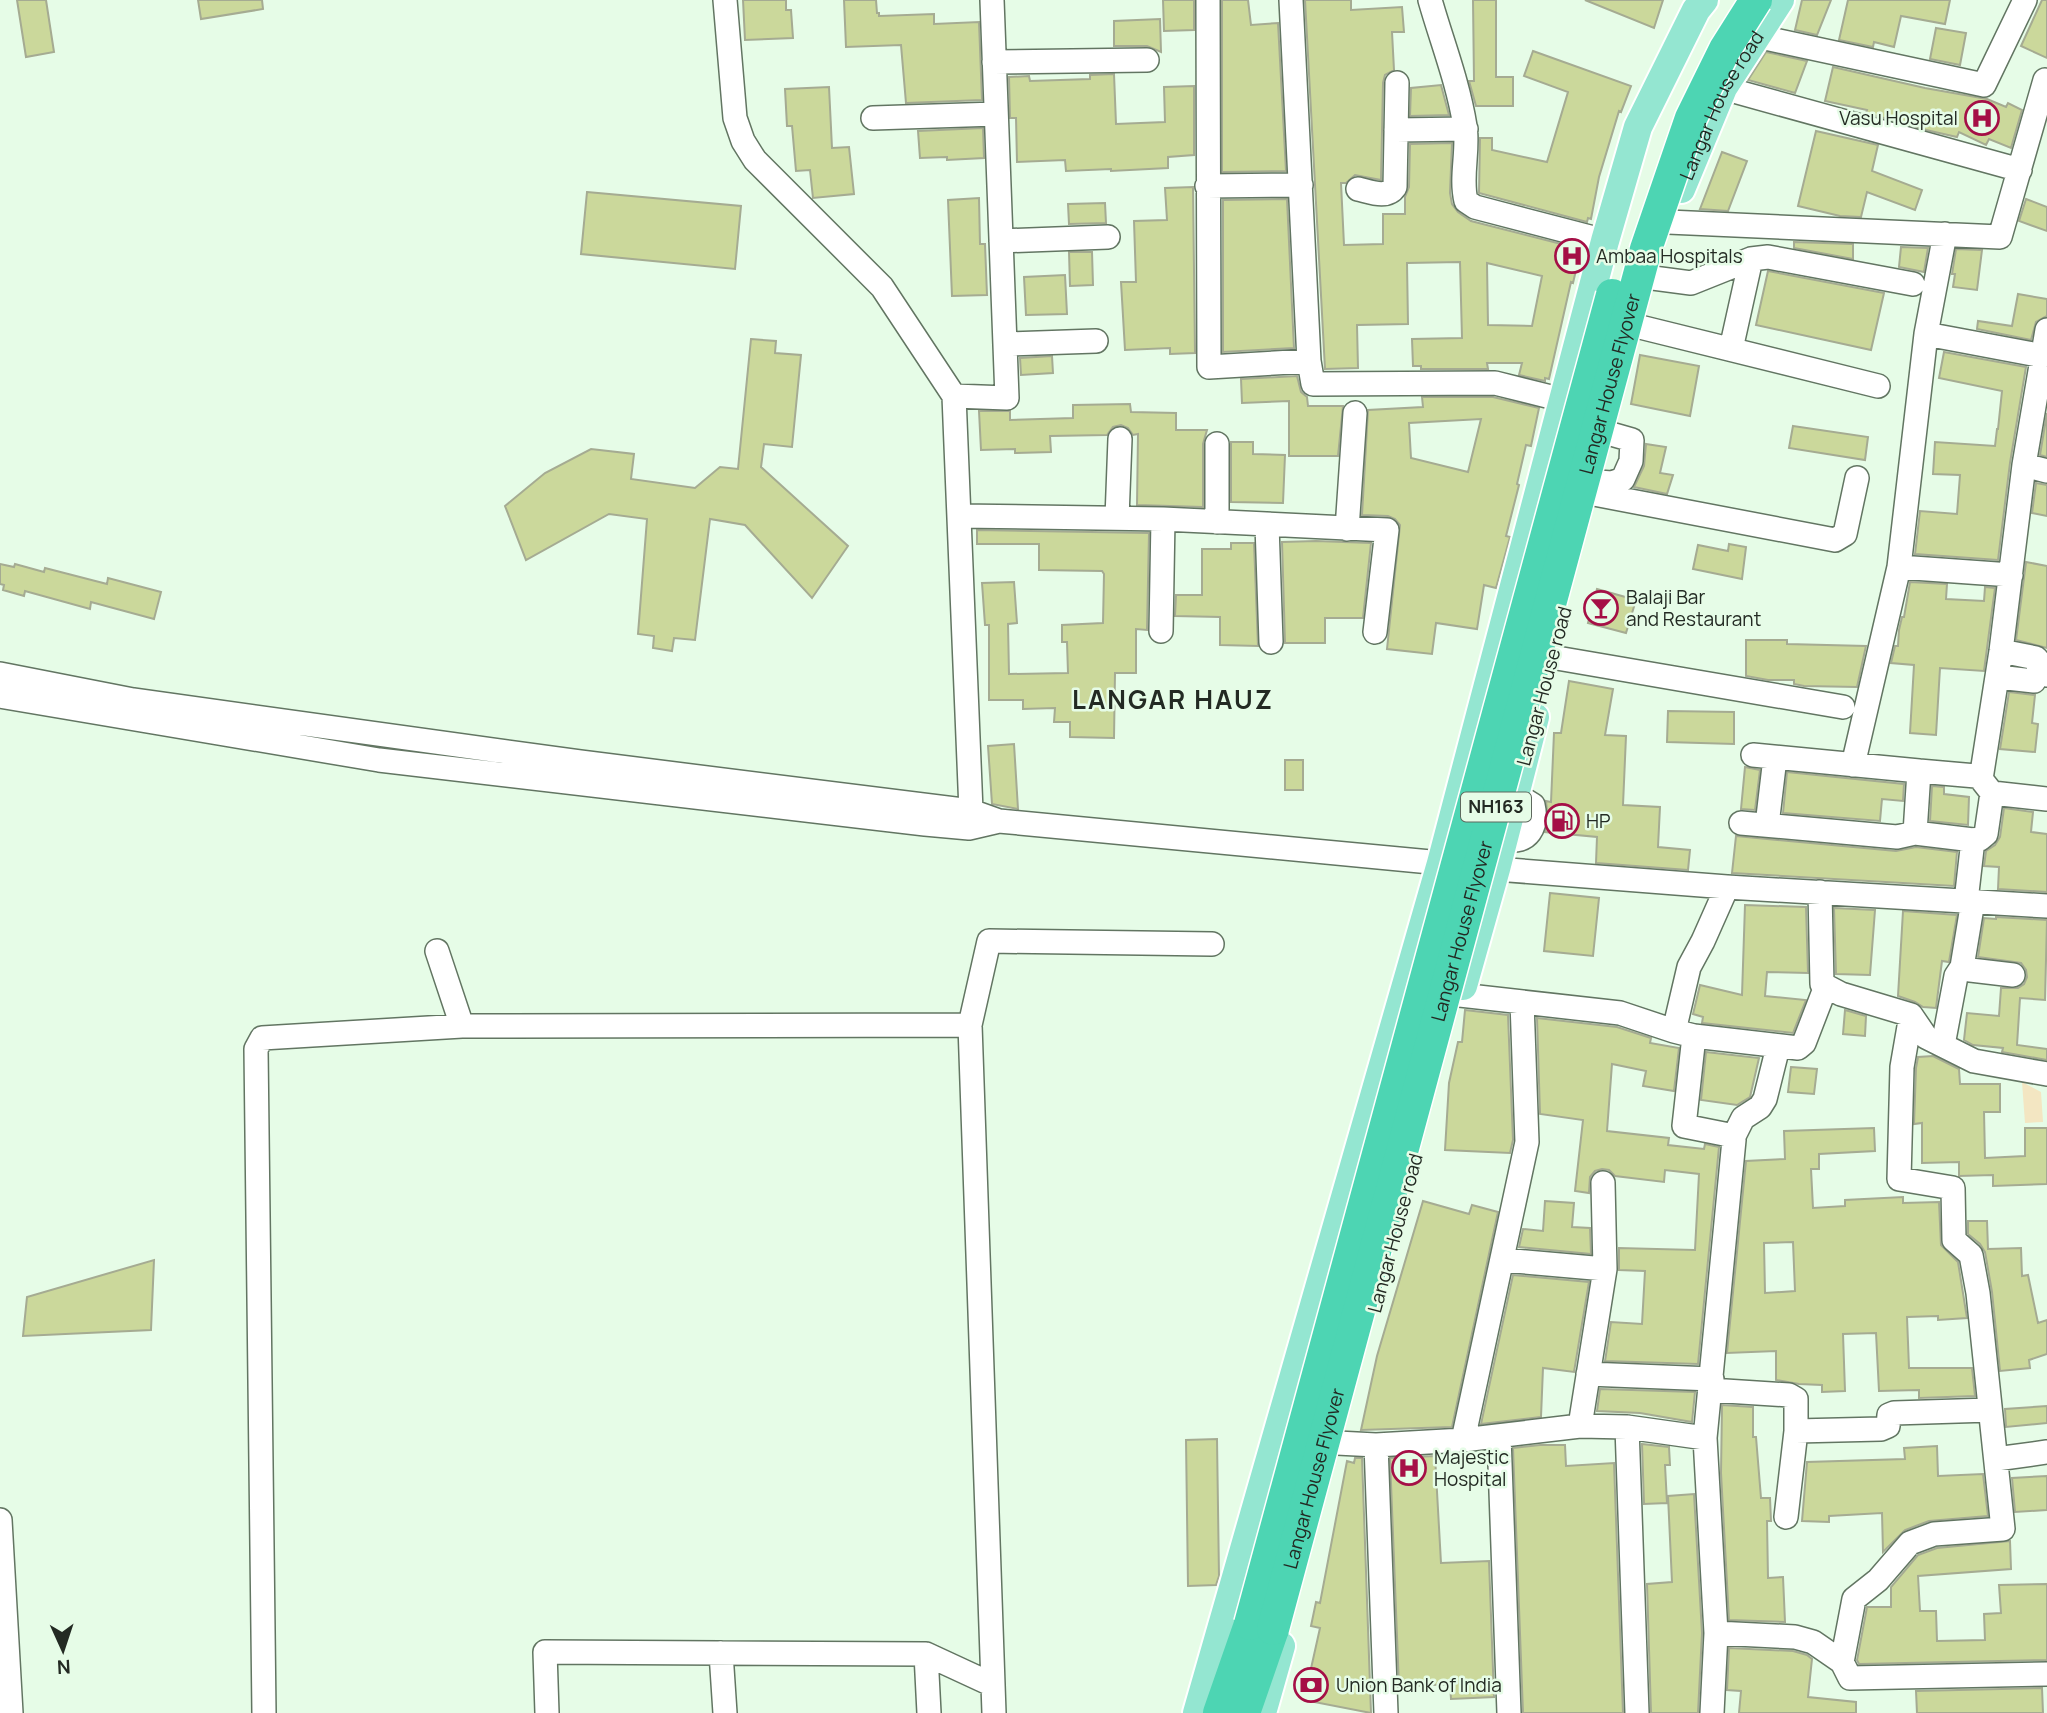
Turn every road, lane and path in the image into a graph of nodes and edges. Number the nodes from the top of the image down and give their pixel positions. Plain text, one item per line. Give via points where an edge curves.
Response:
1 (725, 0) edge
2 (992, 0) edge
3 (1208, 0) edge
4 (1291, 0) edge
5 (1430, 0) edge
6 (1704, 0) edge
7 (1732, 0) edge
8 (1756, 0) edge
9 (1780, 0) edge
10 (2025, 0) edge
11 (1756, 36) junction
12 (1147, 60) dead end
13 (994, 62) junction
14 (2045, 80) dead end
15 (1396, 83) dead end
16 (1723, 88) junction
17 (996, 114) junction
18 (873, 118) dead end
19 (1466, 129) junction
20 (1396, 130) junction
21 (2020, 170) junction
22 (1301, 185) junction
23 (1207, 186) junction
24 (1620, 188) junction
25 (1358, 189) dead end
26 (1672, 213) junction
27 (1945, 234) junction
28 (1108, 237) dead end
29 (1001, 241) junction
30 (1605, 241) junction
31 (1751, 259) junction
32 (1653, 278) junction
33 (1913, 284) dead end
34 (1640, 327) junction
35 (2047, 330) edge
36 (1926, 334) junction
37 (1096, 341) dead end
38 (1005, 344) junction
39 (1731, 349) junction
40 (2043, 356) junction
41 (1309, 361) junction
42 (1878, 386) dead end
43 (954, 396) junction
44 (1563, 400) junction
45 (1355, 413) dead end
46 (1120, 439) dead end
47 (1217, 444) dead end
48 (2024, 466) junction
49 (2047, 471) edge
50 (1857, 478) dead end
51 (1596, 488) junction
52 (960, 516) junction
53 (1117, 518) junction
54 (1163, 519) junction
55 (1217, 522) junction
56 (1267, 525) junction
57 (1347, 528) junction
58 (1899, 567) junction
59 (2011, 575) junction
60 (1161, 631) dead end
61 (1375, 632) dead end
62 (1271, 642) dead end
63 (2001, 651) junction
64 (1548, 670) junction
65 (1492, 673) junction
66 (0, 674) edge
67 (2043, 674) edge
68 (1998, 677) junction
69 (0, 695) edge
70 (1843, 707) dead end
71 (1853, 765) junction
72 (1919, 771) junction
73 (1987, 786) junction
74 (2047, 799) edge
75 (970, 819) junction
76 (1741, 822) dead end
77 (1767, 825) junction
78 (1915, 833) junction
79 (1973, 840) junction
80 (1441, 863) junction
81 (1496, 869) junction
82 (1727, 887) junction
83 (1821, 892) junction
84 (1970, 901) junction
85 (2047, 906) edge
86 (1212, 944) dead end
87 (437, 951) dead end
88 (1962, 970) junction
89 (2013, 975) dead end
90 (1826, 986) junction
91 (1522, 1002) junction
92 (1401, 1004) junction
93 (1457, 1006) junction
94 (1911, 1015) junction
95 (970, 1025) junction
96 (462, 1026) junction
97 (1684, 1034) junction
98 (1943, 1045) junction
99 (1777, 1047) junction
100 (2047, 1074) edge
101 (1733, 1138) junction
102 (1603, 1183) dead end
103 (1503, 1260) junction
104 (1605, 1269) junction
105 (1588, 1374) junction
106 (1711, 1384) junction
107 (1990, 1410) junction
108 (1580, 1426) junction
109 (1627, 1427) junction
110 (1796, 1431) junction
111 (1499, 1436) junction
112 (1704, 1438) junction
113 (1463, 1440) junction
114 (1337, 1443) junction
115 (1376, 1445) junction
116 (2047, 1452) edge
117 (1996, 1459) junction
118 (1786, 1517) dead end
119 (0, 1520) edge
120 (1, 1559) edge
121 (1262, 1627) junction
122 (1716, 1633) junction
123 (721, 1653) junction
124 (926, 1654) junction
125 (1842, 1662) junction
126 (2047, 1674) edge
127 (993, 1685) junction
128 (11, 1713) edge
129 (264, 1713) edge
130 (547, 1713) edge
131 (725, 1713) edge
132 (929, 1713) edge
133 (993, 1713) edge
134 (1196, 1713) edge
135 (1219, 1713) edge
136 (1244, 1713) edge
137 (1262, 1713) edge
138 (1386, 1713) edge
139 (1509, 1713) edge
140 (1637, 1713) edge
141 (1712, 1713) edge

1 - 43 street via 736,118 743,141 755,160 882,287
2 - 13 street
3 - 23 street
4 - 22 street
5 - 19 street via 1455,76
6 - 24 main road via 1638,127
7 - 121 highway, Langar House Flyover / NH163, bridge via 1673,111 1627,243
8 - 121 highway, Langar House Flyover / NH163, bridge via 1725,49 1691,118 1646,249
9 - 11 main road, Langar House road
10 - 11 street via 1984,85
11 - 16 main road, Langar House road
12 - 13 street
13 - 17 street
14 - 21 street
15 - 20 street
16 - 21 street
16 - 26 main road, Langar House road
17 - 18 street
17 - 29 street
19 - 20 street
19 - 30 street via 1464,191 1470,205
20 - 25 street via 1392,191
21 - 27 street via 2000,237
22 - 23 street
22 - 41 street
23 - 41 street via 1209,367
24 - 26 main road
24 - 30 main road
26 - 27 street
26 - 32 main road, Langar House road
27 - 36 street
28 - 29 street
29 - 38 street
30 - 44 main road
31 - 32 street via 1690,283
31 - 33 street via 1768,257
31 - 39 street
32 - 34 main road, Langar House road
34 - 39 street
34 - 51 main road, Langar House road
35 - 40 street
36 - 40 street
36 - 58 street
37 - 38 street
38 - 43 street via 1007,398
39 - 42 street
40 - 48 street
41 - 44 street via 1313,383 1495,383
43 - 52 street
44 - 65 main road
45 - 57 street
46 - 53 street
47 - 55 street
48 - 49 street
48 - 59 street
50 - 51 street via 1845,534 1835,540
51 - 64 main road, Langar House road
52 - 53 street
52 - 75 street
53 - 54 street
54 - 55 street
54 - 60 street
55 - 56 street
56 - 57 street
56 - 62 street
57 - 61 street via 1387,530
58 - 59 street
58 - 71 street
59 - 63 street
63 - 67 street via 2036,658
63 - 68 street
64 - 65 main road
64 - 70 street
64 - 81 main road, Langar House road
65 - 80 main road
66 - 75 street via 133,701
67 - 68 street via 2034,681
68 - 73 street
69 - 75 street via 379,760
71 - 72 street
71 - 77 street via 1764,757
72 - 73 street via 1976,776
72 - 78 street
73 - 74 street
73 - 79 street via 1986,834
75 - 80 street
76 - 77 street
77 - 78 street via 1897,837
78 - 79 street
79 - 84 street
80 - 92 main road
81 - 82 street
81 - 93 main road, Langar House road
82 - 83 street
82 - 97 street via 1689,967
83 - 84 street
83 - 90 street via 1822,984
84 - 85 street
84 - 88 street
86 - 95 street via 989,941
87 - 96 street
88 - 89 street
88 - 98 street via 1956,976
90 - 94 street
90 - 99 street via 1801,1046
91 - 93 street
91 - 97 street via 1620,1013
91 - 103 street via 1527,1142
92 - 93 main road
92 - 134 main road
93 - 114 main road, Langar House road
94 - 98 street via 1926,1037
94 - 107 street via 1902,1067 1899,1179 1953,1188 1954,1240 1971,1255
95 - 96 street
95 - 127 street
96 - 129 street via 262,1038 256,1049
97 - 99 street
97 - 101 street via 1684,1126
98 - 100 street via 1974,1061
99 - 101 street via 1765,1099 1743,1118
101 - 106 street
102 - 104 street
103 - 104 street
103 - 113 street
104 - 105 street
105 - 106 street
105 - 108 street
106 - 110 street via 1794,1396
106 - 112 street
107 - 110 street via 1894,1413 1889,1415 1888,1426 1881,1429
107 - 117 street
108 - 109 street
108 - 111 street
109 - 112 street
109 - 140 street
110 - 118 street
111 - 113 street
111 - 139 street
112 - 122 street
113 - 115 street
114 - 115 street
114 - 137 main road, Langar House road
115 - 138 street
116 - 117 street
117 - 125 street via 2003,1529 1934,1534 1910,1543 1878,1580 1854,1599
119 - 120 street
120 - 128 street
121 - 135 highway, Langar House Flyover / NH163
121 - 136 highway, Langar House Flyover / NH163
122 - 125 street via 1795,1637 1813,1642
122 - 141 street
123 - 124 street
123 - 130 street via 545,1652
123 - 131 street
124 - 127 street
124 - 132 street
125 - 126 street via 1850,1678
127 - 133 street

